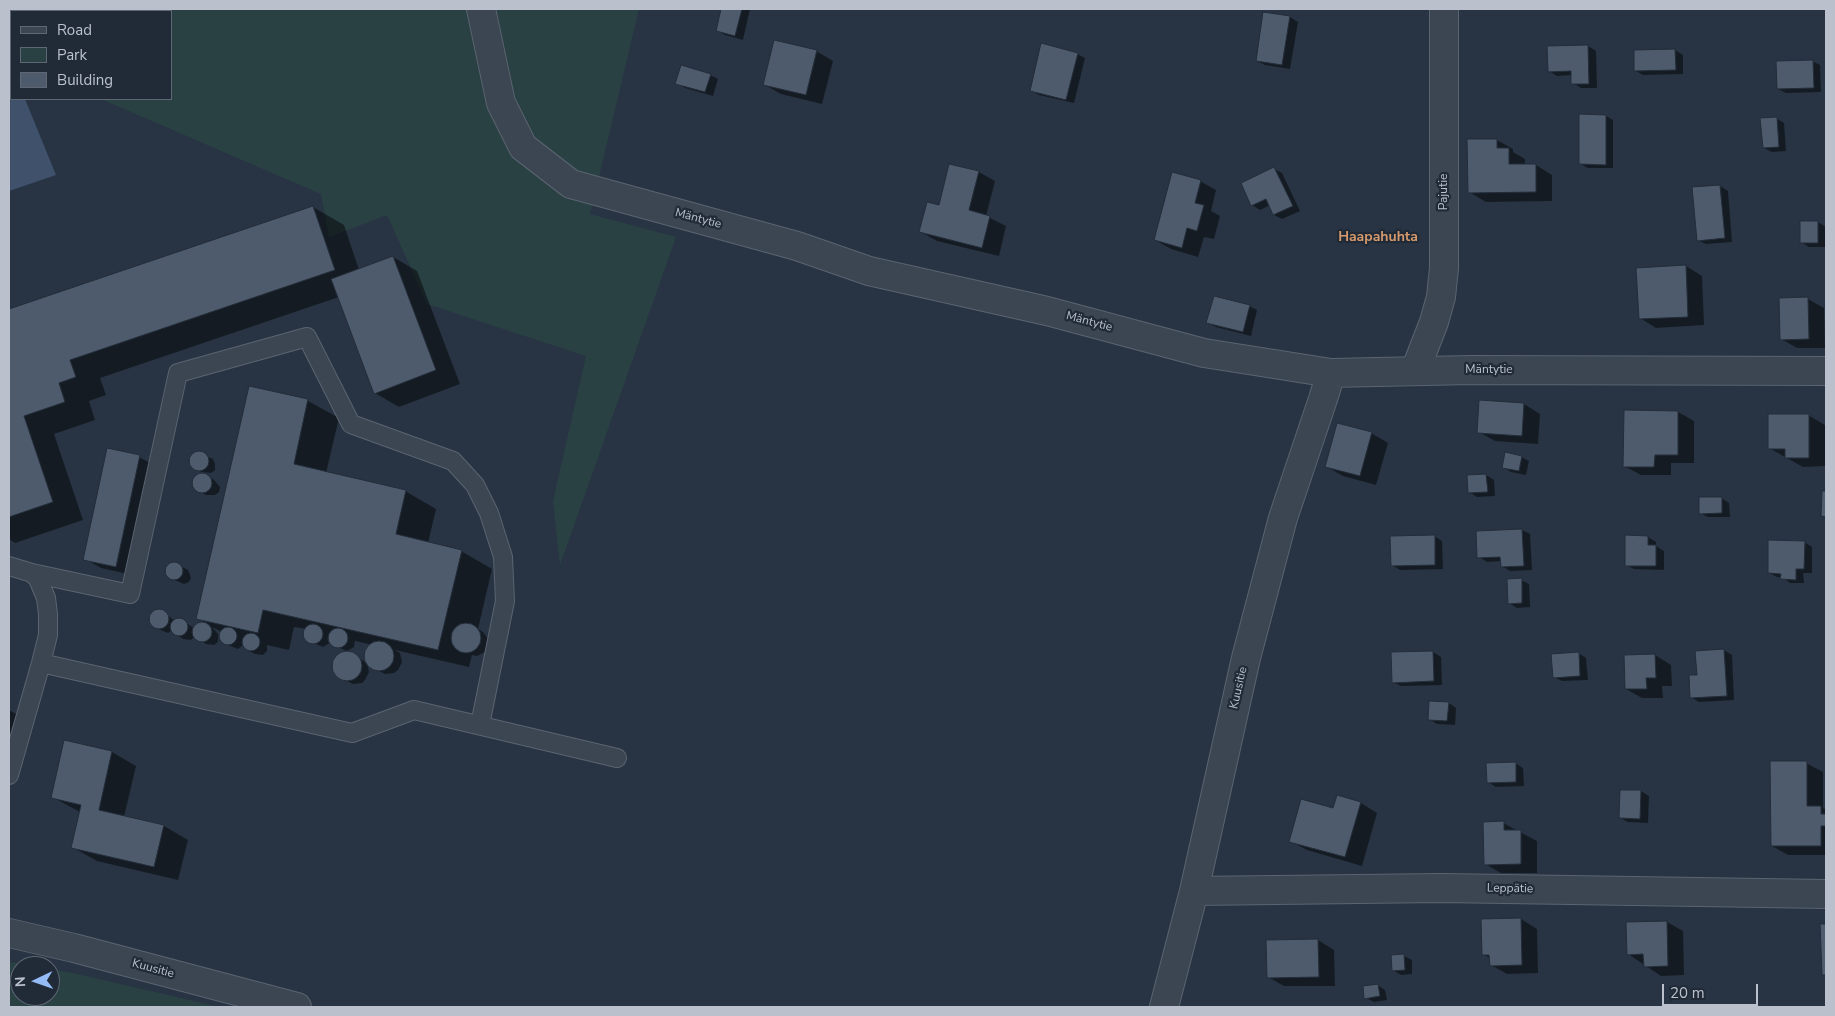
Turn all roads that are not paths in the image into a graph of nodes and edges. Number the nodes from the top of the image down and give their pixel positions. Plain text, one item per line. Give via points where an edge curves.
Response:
1 (481, 9) edge
2 (1444, 9) edge
3 (1826, 370) edge
4 (1415, 371) junction
5 (1331, 373) junction
6 (9, 566) edge
7 (32, 573) junction
8 (41, 663) junction
9 (480, 725) junction
10 (617, 758) dead end
11 (9, 775) edge
12 (1194, 891) junction
13 (1826, 894) edge
14 (9, 933) edge
15 (297, 1007) edge
16 (1164, 1007) edge

1 - 5 street, Mäntytie via 500,103 523,147 571,184 797,246 869,271 1047,311 1204,353
2 - 4 street, Pajutie via 1444,268 1441,298
3 - 4 street, Mäntytie
4 - 5 street, Mäntytie
5 - 12 street, Kuusitie via 1283,518 1246,658
6 - 7 lane
7 - 8 lane via 46,598 48,614 48,635
7 - 9 lane via 130,594 178,373 307,337 351,424 453,461 475,485 489,513 503,557 504,601
8 - 9 lane via 352,733 414,710
8 - 11 lane
9 - 10 lane
12 - 13 street, Leppätie via 1442,888
12 - 16 street, Kuusitie
14 - 15 street, Kuusitie

